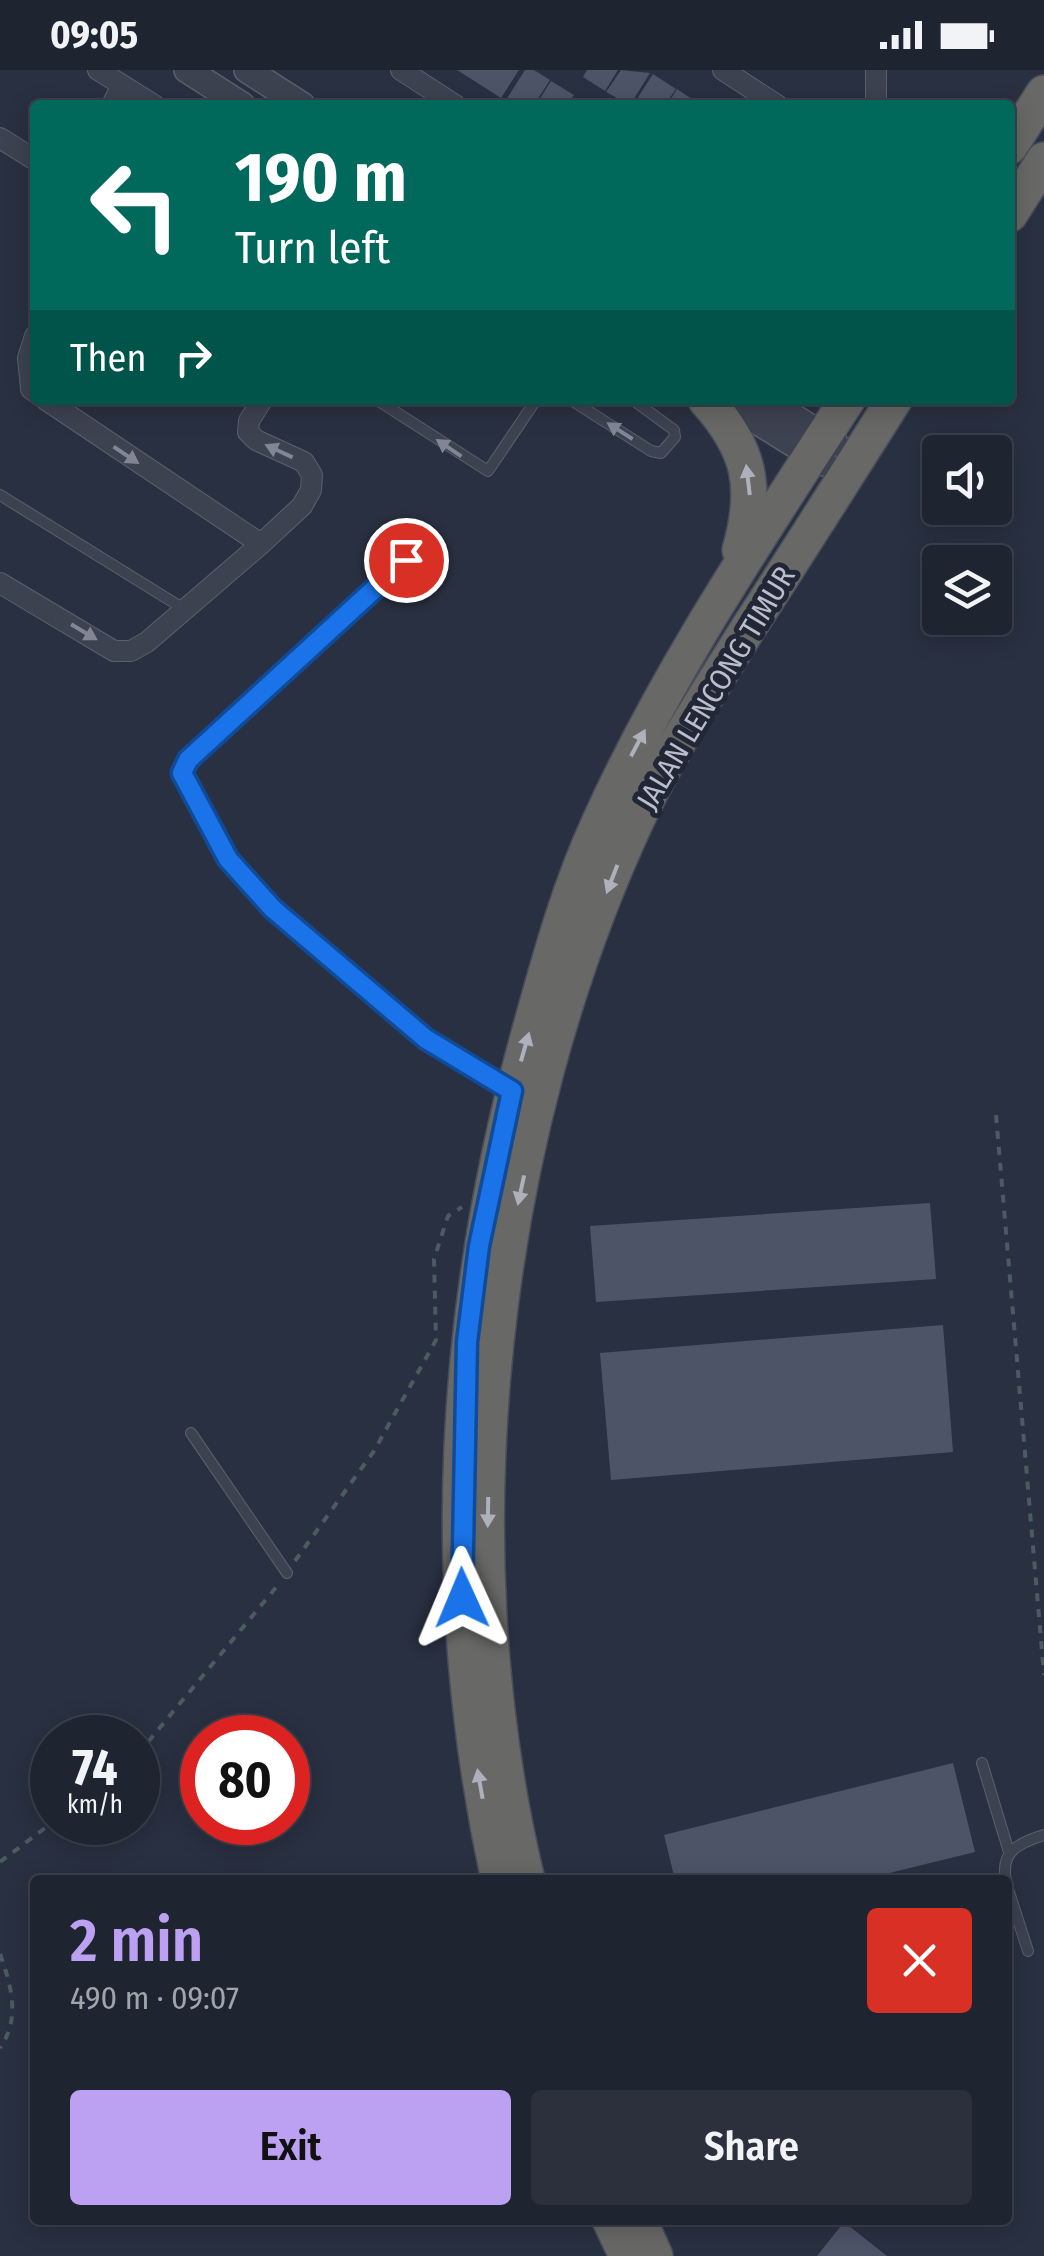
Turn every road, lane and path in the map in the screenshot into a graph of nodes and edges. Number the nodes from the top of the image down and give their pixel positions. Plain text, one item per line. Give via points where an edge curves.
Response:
1 (98, 70) edge
2 (186, 70) edge
3 (246, 70) edge
4 (401, 70) edge
5 (722, 70) edge
6 (876, 70) edge
7 (122, 85) junction
8 (1044, 92) edge
9 (114, 100) edge
10 (146, 100) edge
11 (234, 100) edge
12 (294, 100) edge
13 (447, 100) edge
14 (769, 100) edge
15 (876, 100) edge
16 (0, 138) edge
17 (1015, 138) edge
18 (30, 157) edge
19 (30, 352) edge
20 (30, 379) edge
21 (53, 405) edge
22 (259, 405) edge
23 (385, 405) edge
24 (533, 405) edge
25 (579, 405) edge
26 (640, 405) edge
27 (710, 405) edge
28 (733, 405) edge
29 (773, 405) edge
30 (845, 405) edge
31 (863, 405) edge
32 (891, 405) edge
33 (825, 450) junction
34 (0, 495) edge
35 (261, 544) junction
36 (406, 560) dead end
37 (734, 570) junction
38 (0, 582) edge
39 (185, 610) junction
40 (686, 728) junction
41 (512, 1091) junction
42 (996, 1115) dead end
43 (491, 1188) junction
44 (192, 1433) dead end
45 (286, 1573) junction
46 (1044, 1675) edge
47 (160, 1727) edge
48 (982, 1763) dead end
49 (1044, 1836) edge
50 (30, 1840) edge
51 (1010, 1852) junction
52 (0, 1862) edge
53 (498, 1875) edge
54 (525, 1875) edge
55 (1005, 1875) edge
56 (1012, 1901) edge
57 (1028, 1951) dead end
58 (0, 1954) edge
59 (0, 2048) edge
60 (612, 2225) edge
61 (641, 2225) edge
62 (628, 2256) edge
63 (655, 2256) edge

1 - 7 street
2 - 11 street
3 - 12 street
4 - 13 street
5 - 14 street
6 - 15 street
7 - 9 street
7 - 10 street
8 - 17 highway
16 - 18 street
19 - 20 street
21 -> 35 street
35 -> 22 street via 302,506 312,475 304,462 248,432
24 -> 23 lane via 488,472
26 -> 25 lane via 674,430 662,453
37 -> 27 highway via 747,525 748,469 740,445
28 - 33 street
29 - 33 street
30 - 33 highway, JALAN LENCONG TIMUR
31 - 33 highway
32 - 40 highway, JALAN LENCONG TIMUR
33 - 37 highway, JALAN LENCONG TIMUR
33 - 40 highway via 723,641
34 - 39 lane
35 - 39 street
36 - 41 lane via 188,760 182,773 228,859 273,909 426,1039
41 -> 37 highway, JALAN LENCONG TIMUR via 559,927 598,825
38 -> 39 street via 114,650 131,652
40 -> 54 highway, JALAN LENCONG TIMUR via 638,819 580,963 534,1130 498,1315 489,1595 498,1718
41 - 43 highway, JALAN LENCONG TIMUR
42 - 46 path
43 - 45 path via 448,1216 434,1259 436,1340 374,1450
53 -> 43 highway, JALAN LENCONG TIMUR via 467,1692 461,1531 464,1384
44 - 45 lane
45 - 47 path
48 - 51 lane
49 - 51 lane
50 - 52 path
51 - 55 lane
56 - 57 lane
58 - 59 path via 13,2009
60 - 62 highway
61 - 63 highway

